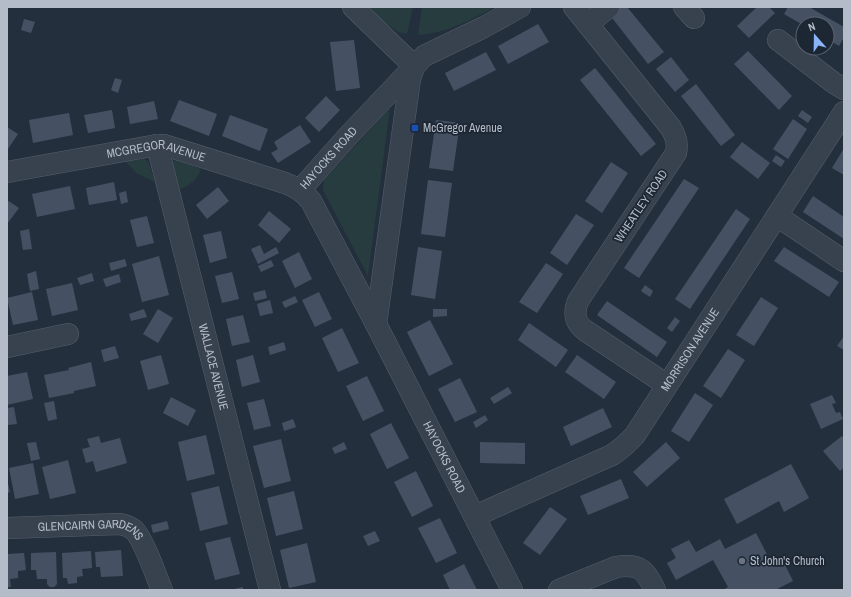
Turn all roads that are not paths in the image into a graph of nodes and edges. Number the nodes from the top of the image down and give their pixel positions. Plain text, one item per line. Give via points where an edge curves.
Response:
1 (353, 7) edge
2 (520, 7) edge
3 (574, 7) edge
4 (609, 7) edge
5 (588, 24) junction
6 (778, 40) dead end
7 (414, 66) junction
8 (844, 89) edge
9 (844, 112) edge
10 (157, 145) junction
11 (7, 172) edge
12 (300, 190) junction
13 (777, 216) junction
14 (844, 261) edge
15 (376, 324) junction
16 (68, 334) dead end
17 (7, 347) edge
18 (667, 385) junction
19 (474, 516) junction
20 (7, 528) edge
21 (162, 590) edge
22 (270, 590) edge
23 (512, 590) edge
24 (559, 590) edge
25 (655, 590) edge

1 - 7 street
2 - 7 street, HAYOCKS ROAD via 430,52
3 - 5 street, WHEATLEY ROAD
4 - 5 street
5 - 18 street, WHEATLEY ROAD via 671,128 678,145 676,153 578,301 576,319 580,327
6 - 8 street
7 - 12 street, HAYOCKS ROAD
7 - 15 street via 410,79
9 - 13 street, MORRISON AVENUE
10 - 11 street, MCGREGOR AVENUE
10 - 12 street, MCGREGOR AVENUE via 180,149
10 - 22 street, WALLACE AVENUE
12 - 15 street, HAYOCKS ROAD via 311,201
13 - 14 street
13 - 18 street, MORRISON AVENUE
15 - 19 street, HAYOCKS ROAD
16 - 17 street
18 - 19 street, MORRISON AVENUE via 635,435 623,448
19 - 23 street, HAYOCKS ROAD
20 - 21 street, GLENCAIRN GARDENS via 125,525 135,532 142,543
24 - 25 street via 616,567 625,566 643,570

